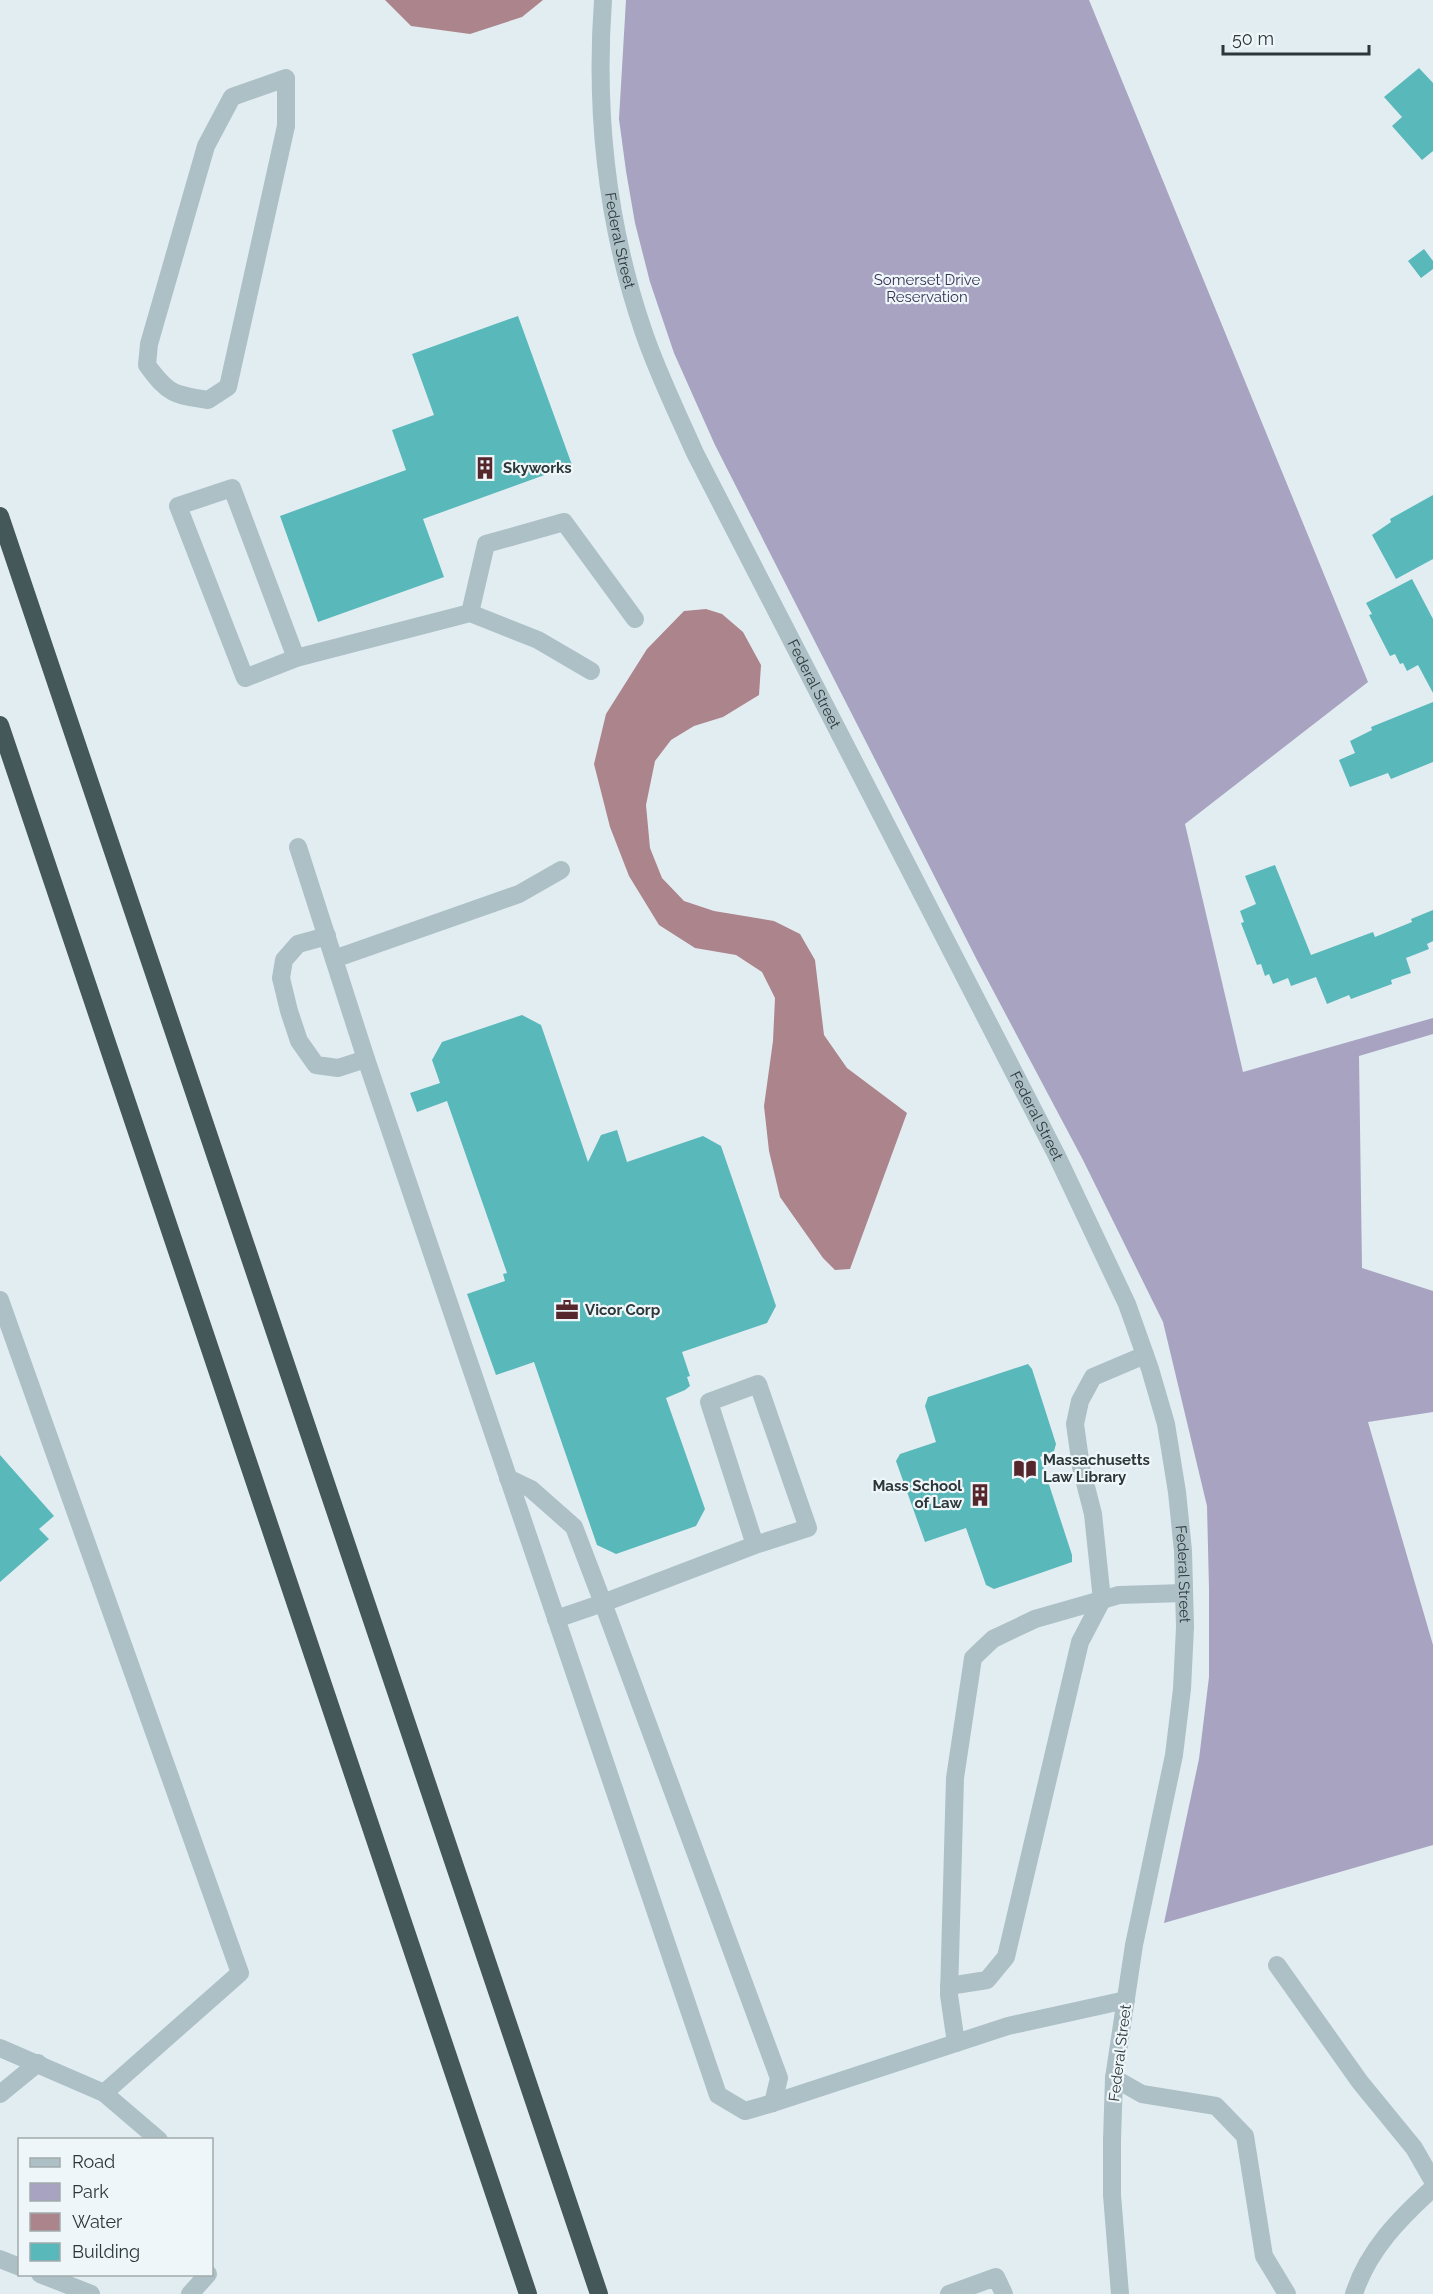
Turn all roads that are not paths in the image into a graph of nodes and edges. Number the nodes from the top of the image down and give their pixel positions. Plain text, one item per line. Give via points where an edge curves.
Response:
1 (603, 0) edge
2 (285, 78) joint
3 (0, 516) edge
4 (470, 613) junction
5 (635, 619) dead end
6 (297, 658) junction
7 (591, 671) dead end
8 (0, 725) edge
9 (298, 847) dead end
10 (561, 870) dead end
11 (327, 936) junction
12 (334, 959) junction
13 (366, 1059) junction
14 (0, 1300) edge
15 (1145, 1355) junction
16 (508, 1478) junction
17 (755, 1545) junction
18 (1184, 1593) junction
19 (1102, 1600) junction
20 (603, 1603) junction
21 (556, 1618) junction
22 (1276, 1965) dead end
23 (950, 1986) junction
24 (1126, 2000) junction
25 (956, 2043) junction
26 (0, 2049) edge
27 (38, 2063) junction
28 (1114, 2078) junction
29 (104, 2092) junction
30 (0, 2094) edge
31 (773, 2103) junction
32 (158, 2138) edge
33 (1433, 2181) edge
34 (1433, 2188) edge
35 (0, 2259) edge
36 (18, 2266) edge
37 (45, 2276) edge
38 (206, 2276) edge
39 (91, 2294) edge
40 (189, 2294) edge
41 (528, 2294) edge
42 (599, 2294) edge
43 (949, 2294) edge
44 (1004, 2294) edge
45 (1120, 2294) edge
46 (1287, 2294) edge
47 (1354, 2294) edge

1 - 15 street, Federal Street via 601,92 613,213 626,273 662,379 695,453 1057,1156 1127,1304
2 - 2 street via 232,97 206,146 149,344 147,365 162,385 179,396 208,400 228,387 286,126
3 - 42 highway
4 - 5 street via 486,544 564,522
4 - 6 street
4 - 7 street via 537,640
6 - 6 street via 232,488 178,506 244,678
8 - 41 highway
9 - 11 street
10 - 12 street via 519,894
11 - 12 street
11 - 13 street via 298,944 284,960 281,978 289,1011 299,1041 316,1065 338,1068
12 - 13 street
13 - 16 street
14 - 29 street via 240,1973
15 - 18 street, Federal Street via 1166,1424 1177,1492
15 - 19 street via 1093,1377 1080,1401 1075,1424 1093,1514
16 - 20 street via 531,1489 574,1527
16 - 21 street
17 - 17 street via 709,1402 758,1384 808,1528
17 - 20 street
18 - 19 street via 1119,1595
18 - 24 street, Federal Street via 1182,1689 1174,1755
19 - 23 street via 1080,1642 1006,1957 987,1980
19 - 23 street via 1035,1619 993,1639 973,1658 955,1778
20 - 21 street
20 - 31 street via 779,2078
21 - 31 street via 718,2096 745,2111
22 - 33 street via 1360,2082 1414,2148
23 - 25 street
24 - 25 street via 1008,2026
24 - 28 street, Federal Street
25 - 31 street
26 - 27 street
27 - 29 street
27 - 30 street
28 - 45 street, Federal Street via 1112,2195
28 - 46 street via 1142,2094 1216,2106 1245,2136 1264,2256
29 - 32 street
34 - 47 street via 1399,2218 1373,2254
35 - 36 street
37 - 39 street
38 - 40 street
43 - 44 street via 996,2277

